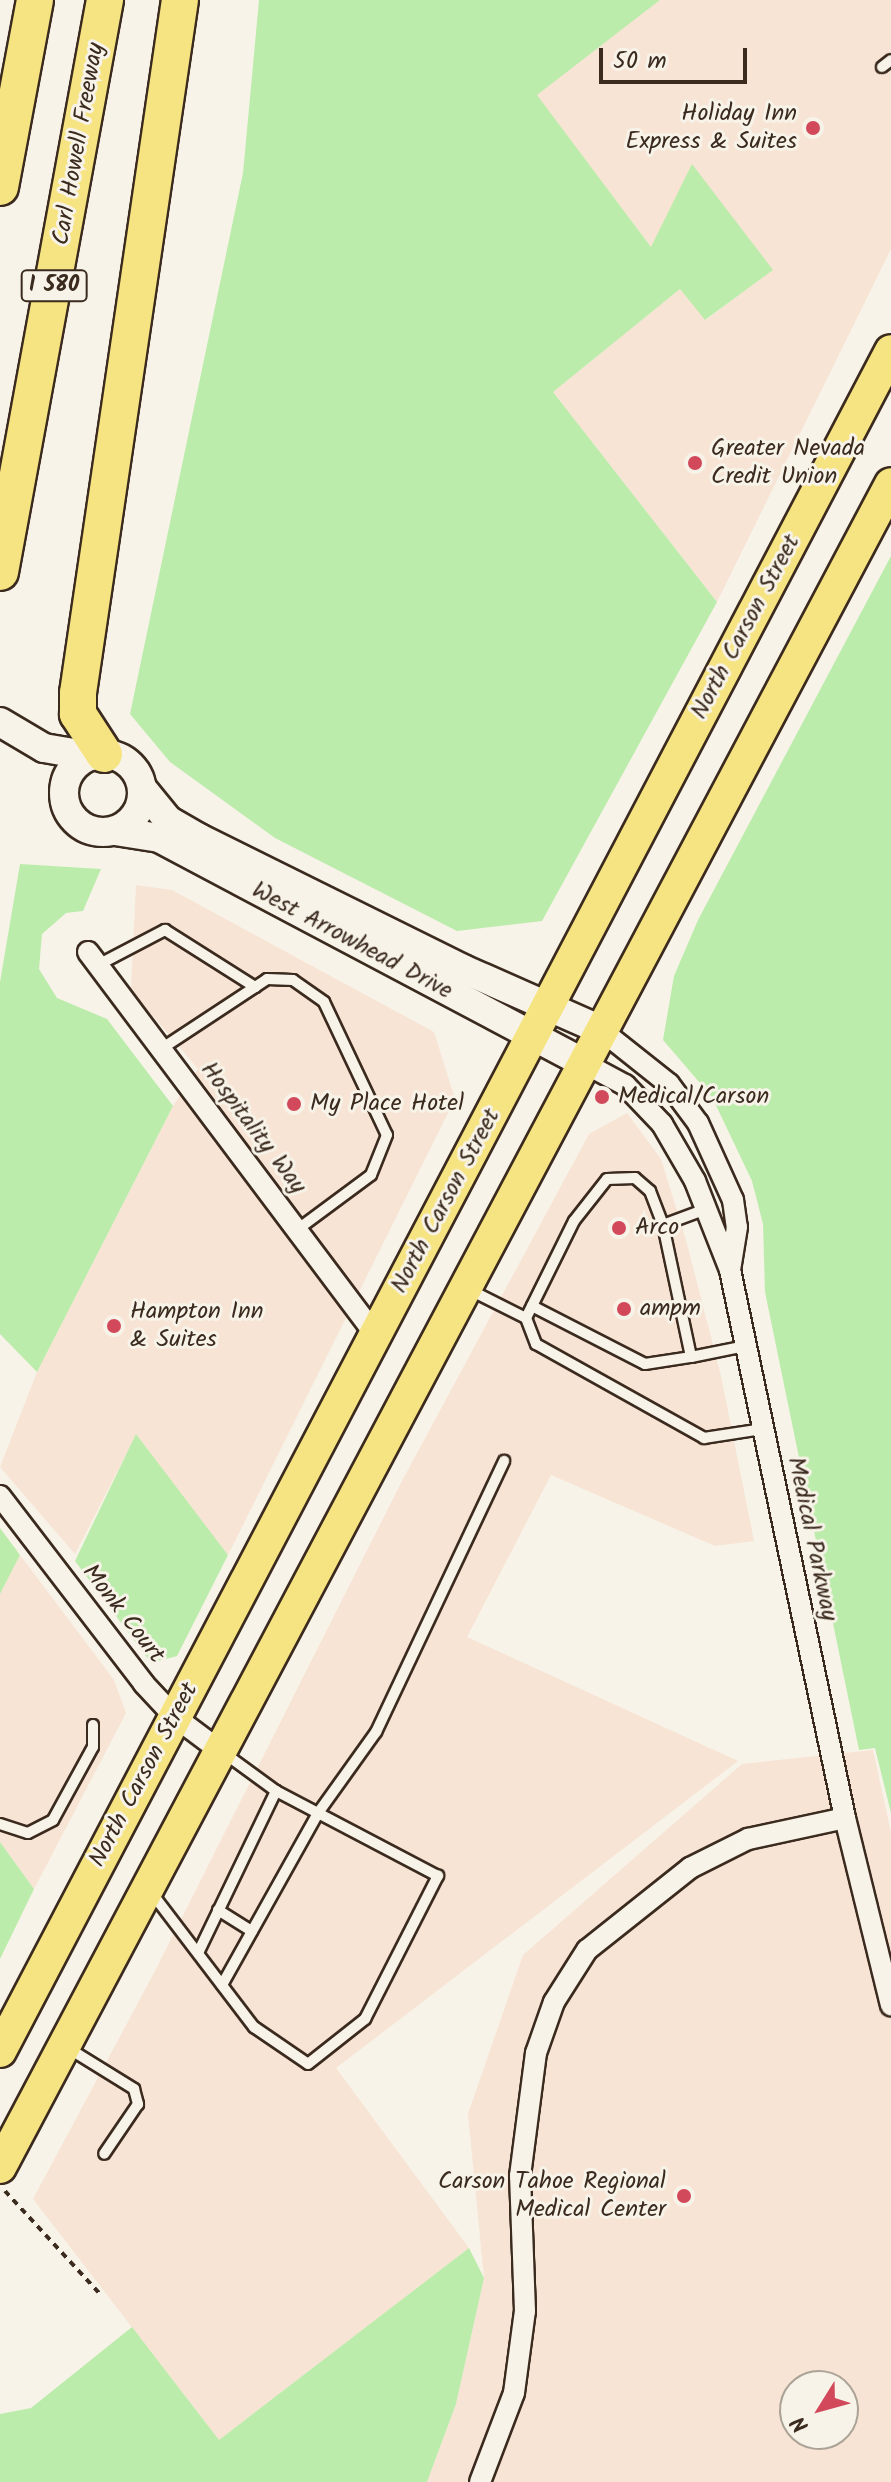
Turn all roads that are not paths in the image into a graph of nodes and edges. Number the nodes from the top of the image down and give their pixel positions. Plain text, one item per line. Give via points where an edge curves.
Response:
1 (35, 0) edge
2 (105, 0) edge
3 (180, 0) edge
4 (0, 187) edge
5 (891, 351) edge
6 (891, 484) edge
7 (0, 572) edge
8 (10, 729) edge
9 (98, 755) junction
10 (142, 788) junction
11 (64, 797) junction
12 (115, 831) junction
13 (93, 959) joint
14 (255, 987) junction
15 (548, 1007) junction
16 (601, 1030) junction
17 (533, 1038) junction
18 (161, 1049) junction
19 (584, 1063) junction
20 (706, 1209) junction
21 (663, 1225) junction
22 (297, 1230) junction
23 (730, 1270) junction
24 (465, 1287) junction
25 (532, 1306) junction
26 (526, 1318) junction
27 (376, 1335) junction
28 (745, 1346) junction
29 (691, 1357) junction
30 (763, 1429) junction
31 (504, 1461) dead end
32 (0, 1496) edge
33 (175, 1717) junction
34 (93, 1725) dead end
35 (219, 1750) junction
36 (276, 1791) junction
37 (318, 1813) junction
38 (845, 1818) junction
39 (0, 1824) edge
40 (147, 1887) junction
41 (218, 1910) junction
42 (252, 1931) junction
43 (198, 1953) junction
44 (222, 1985) junction
45 (891, 2005) edge
46 (63, 2046) junction
47 (0, 2051) edge
48 (104, 2154) dead end
49 (0, 2167) edge
50 (480, 2482) edge

1 - 4 highway
2 - 7 highway, Carl Howell Freeway / I 580
3 - 9 highway via 78,693 78,714
5 - 15 main road, North Carson Street
6 - 16 main road
8 - 9 main road via 44,748
8 - 11 main road
9 - 10 main road via 126,762
9 - 11 main road via 75,766
10 - 12 main road via 139,809
10 - 15 main road, West Arrowhead Drive via 168,820 199,838
11 - 12 main road via 68,812 83,827
12 - 17 main road, West Arrowhead Drive via 159,838
13 - 14 lane via 165,930
13 - 18 street, Hospitality Way
14 - 18 lane
14 - 22 lane via 267,979 293,980 324,1002 387,1135 371,1175
15 - 16 main road, West Arrowhead Drive
15 - 17 main road, North Carson Street
16 - 19 main road
16 - 23 street, Medical Parkway via 669,1084 698,1123 733,1200 737,1227
17 - 19 main road, West Arrowhead Drive
17 - 27 main road, North Carson Street
18 - 22 street, Hospitality Way
19 - 20 street, Medical Parkway via 645,1102 678,1149
19 - 24 main road
20 - 21 lane
20 - 23 street, Medical Parkway
21 - 25 lane via 650,1191 635,1178 607,1179 574,1221
21 - 29 lane
22 - 27 street, Hospitality Way
23 - 28 street, Medical Parkway
24 - 26 lane
24 - 35 main road
25 - 26 lane
25 - 29 lane via 645,1364
26 - 30 lane via 536,1344 704,1438
27 - 33 main road, North Carson Street
28 - 29 lane
28 - 30 street, Medical Parkway
30 - 38 street, Medical Parkway
31 - 37 lane via 376,1732
32 - 33 street, Monk Court via 135,1673
33 - 35 street, Monk Court
33 - 47 main road, North Carson Street
34 - 39 lane via 93,1747 53,1820 28,1833
35 - 36 lane
35 - 40 main road
36 - 37 lane
36 - 41 lane
37 - 42 lane
37 - 44 lane via 438,1876 365,2019 308,2064 254,2027
38 - 45 street, Medical Parkway
38 - 50 street via 748,1839 690,1868 587,1950 554,2002 536,2053 520,2176 525,2311 514,2393
40 - 43 lane
40 - 46 main road
41 - 42 lane
41 - 43 lane
42 - 44 lane
43 - 44 lane
46 - 48 lane via 134,2089 138,2104
46 - 49 main road

